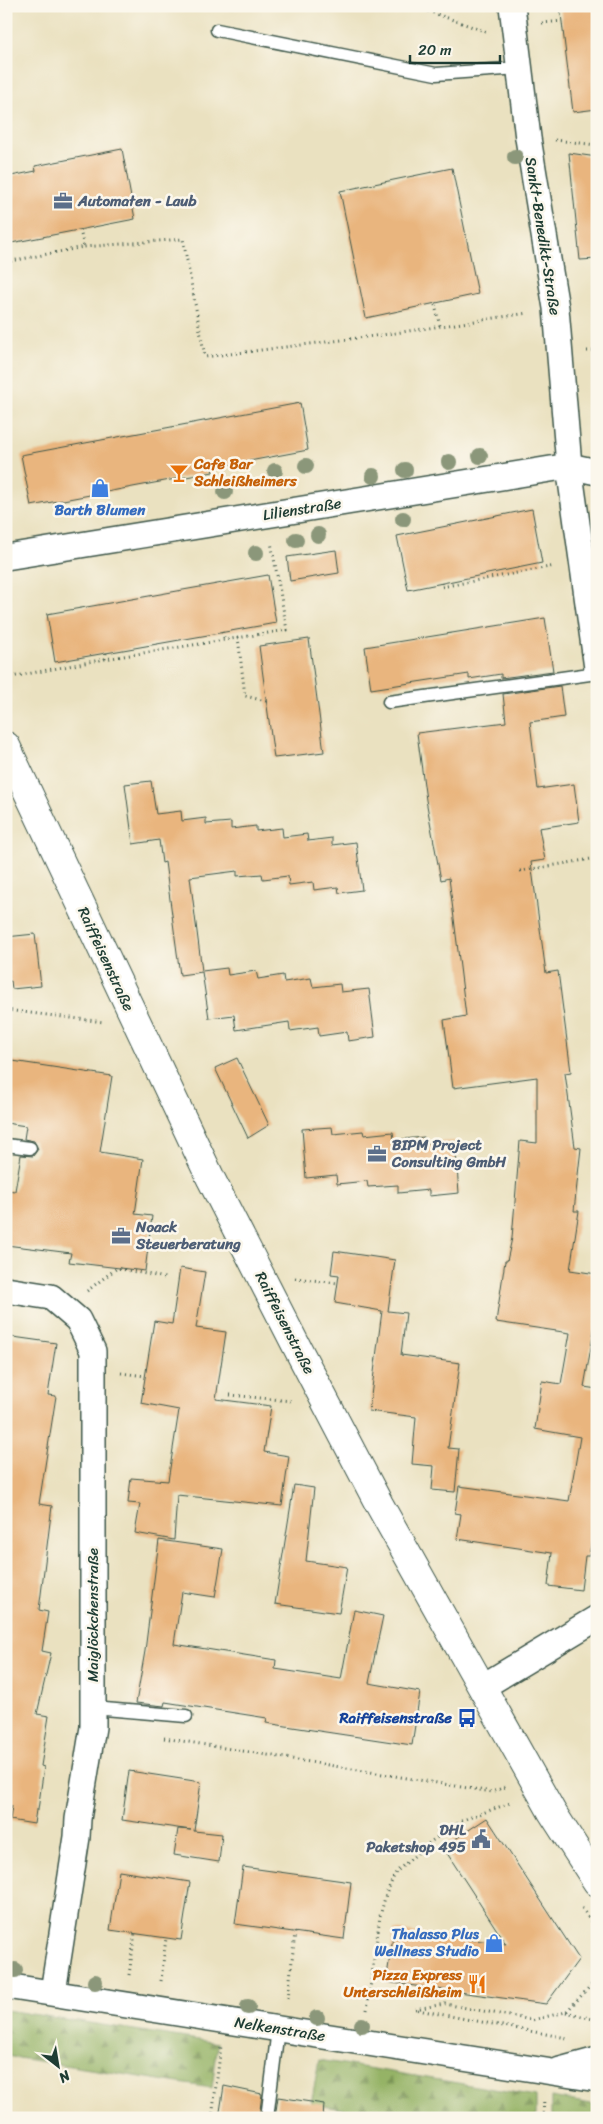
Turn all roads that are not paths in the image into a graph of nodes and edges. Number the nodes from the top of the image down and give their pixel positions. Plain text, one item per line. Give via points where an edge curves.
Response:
1 (512, 6) edge
2 (217, 30) dead end
3 (520, 68) junction
4 (568, 466) junction
5 (597, 472) edge
6 (6, 556) edge
7 (597, 668) edge
8 (597, 673) edge
9 (389, 702) dead end
10 (6, 746) edge
11 (6, 1144) edge
12 (30, 1148) dead end
13 (6, 1290) edge
14 (597, 1618) edge
15 (482, 1687) junction
16 (93, 1708) junction
17 (186, 1716) dead end
18 (597, 1882) edge
19 (6, 1986) edge
20 (54, 1992) junction
21 (278, 2030) junction
22 (597, 2060) edge
23 (597, 2079) edge
24 (549, 2080) junction
25 (266, 2118) edge

1 - 3 street, Sankt-Benedikt-Straße
2 - 3 lane via 436,74
3 - 4 street, Sankt-Benedikt-Straße via 556,308
4 - 5 street, Lilienstraße
4 - 6 street, Lilienstraße
4 - 7 street, Sankt-Benedikt-Straße
8 - 9 lane
10 - 15 street, Raiffeisenstraße via 222,1200 379,1504
11 - 12 lane
13 - 16 street, Maiglöckchenstraße via 51,1297 78,1320 93,1352
14 - 15 street
15 - 18 street, Raiffeisenstraße via 552,1812
16 - 17 lane
16 - 20 street, Maiglöckchenstraße via 93,1727
19 - 20 street, Nelkenstraße
20 - 21 street, Nelkenstraße
21 - 24 street, Nelkenstraße
21 - 25 lane
22 - 24 street, Nelkenstraße
23 - 24 street, Nelkenstraße

